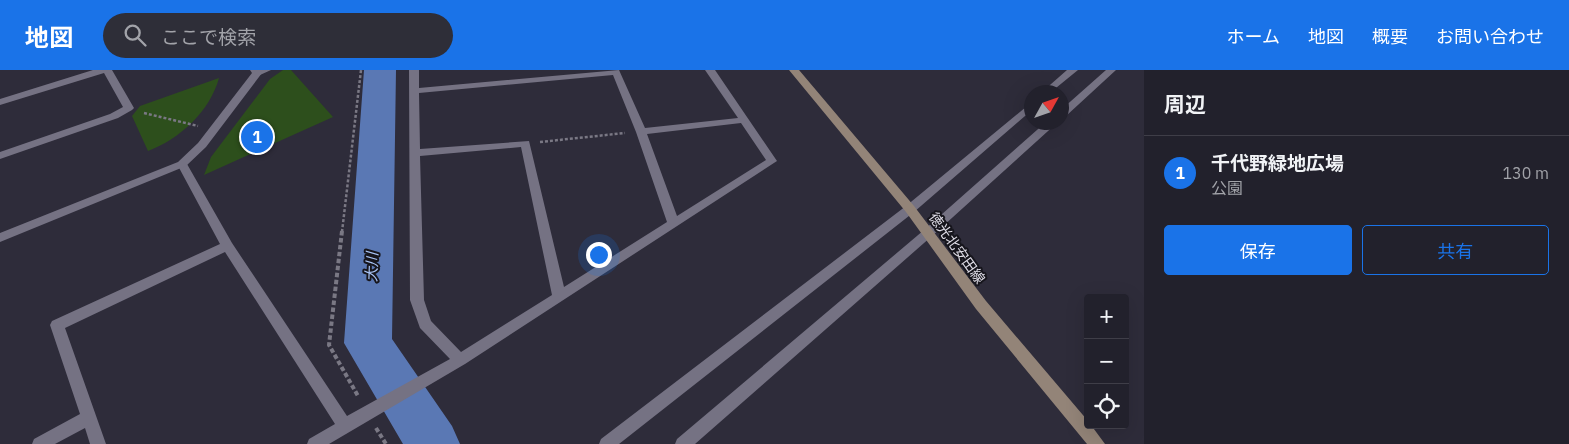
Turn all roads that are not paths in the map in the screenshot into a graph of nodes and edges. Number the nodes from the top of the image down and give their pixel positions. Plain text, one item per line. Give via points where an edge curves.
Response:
1 (105, 70) edge
2 (414, 70) edge
3 (710, 70) edge
4 (794, 70) edge
5 (1073, 70) edge
6 (1111, 70) edge
7 (260, 71) edge
8 (1055, 85) edge
9 (415, 91) junction
10 (0, 102) edge
11 (1069, 108) edge
12 (1024, 112) edge
13 (745, 120) junction
14 (1043, 130) edge
15 (641, 132) junction
16 (416, 153) junction
17 (0, 156) edge
18 (182, 164) junction
19 (910, 209) junction
20 (674, 224) junction
21 (928, 234) junction
22 (0, 238) edge
23 (227, 246) junction
24 (559, 296) junction
25 (460, 360) junction
26 (88, 418) junction
27 (345, 426) junction
28 (40, 444) edge
29 (98, 444) edge
30 (315, 444) edge
31 (607, 444) edge
32 (683, 444) edge
33 (1097, 444) edge

1 - 10 street
1 - 17 street via 130,108
2 - 9 street
3 - 13 street
4 - 19 main road, 徳光北安田線
5 - 8 street
6 - 11 street
7 - 18 street
9 - 15 street via 616,72
9 - 16 street
12 - 19 street
13 - 15 street
13 - 20 street via 772,161
14 - 21 street
15 - 20 street
16 - 24 street via 525,143
16 - 25 street via 416,300 424,324
18 - 22 street
18 - 23 street
19 - 21 main road, 徳光北安田線
19 - 31 street
20 - 24 street
21 - 32 street
21 - 33 main road, 徳光北安田線 via 980,304
23 - 26 street via 57,325
23 - 27 street
24 - 25 street
25 - 27 street
26 - 28 street
26 - 29 street
27 - 30 street

